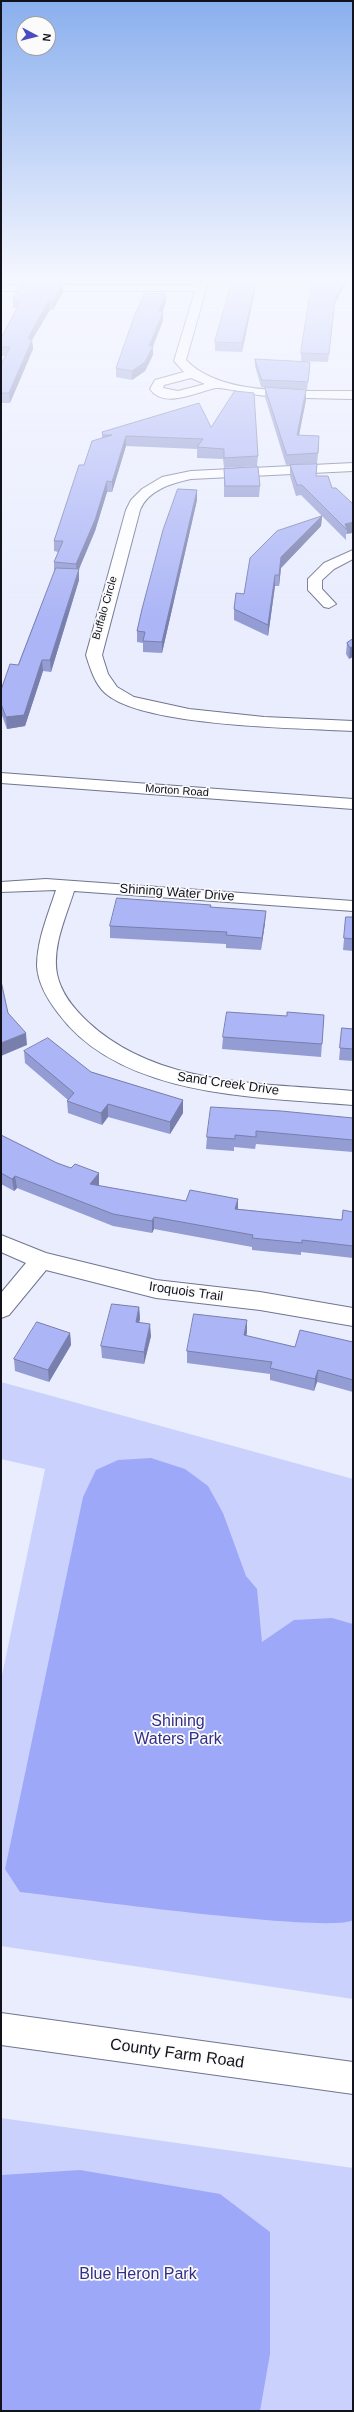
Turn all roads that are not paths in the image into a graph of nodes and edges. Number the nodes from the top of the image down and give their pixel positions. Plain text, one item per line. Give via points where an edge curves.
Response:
1 (342, 395) edge
2 (353, 395) edge
3 (353, 467) edge
4 (353, 554) edge
5 (329, 604) dead end
6 (353, 726) edge
7 (1, 778) edge
8 (353, 804) edge
9 (67, 885) junction
10 (1, 887) edge
11 (353, 906) edge
12 (353, 1098) edge
13 (1, 1243) edge
14 (41, 1260) junction
15 (1, 1309) edge
16 (353, 1318) edge
17 (1, 2029) edge
18 (353, 2078) edge

1 - 2 street
3 - 6 street, Buffalo Circle via 209,473 167,480 147,492 133,510 94,655 97,668 112,690 156,708 189,715
4 - 5 street via 329,566 315,579 315,590
7 - 8 street, Morton Road
9 - 10 street, Shining Water Drive
9 - 11 street, Shining Water Drive
9 - 12 street, Sand Creek Drive via 48,946 47,968 54,993 63,1009 85,1034 136,1064 180,1078
13 - 14 street, Iroquois Trail
14 - 15 street
14 - 16 street, Iroquois Trail via 156,1290 260,1301
17 - 18 street, County Farm Road

